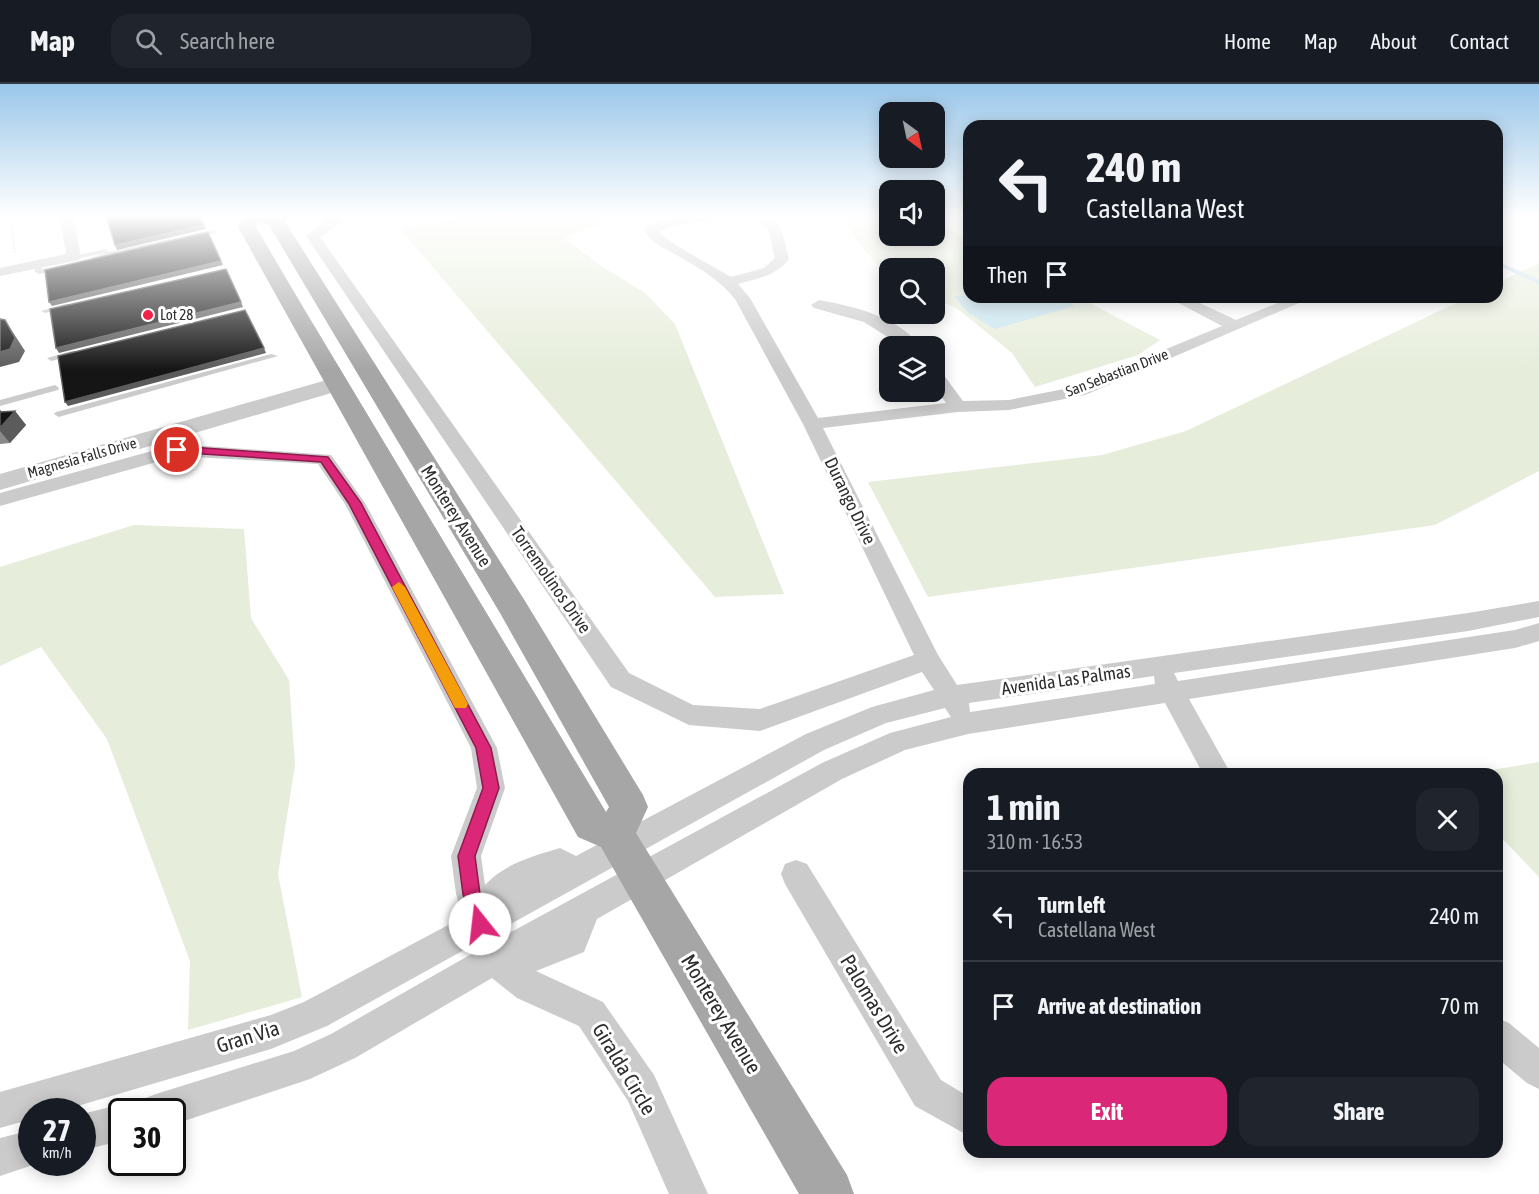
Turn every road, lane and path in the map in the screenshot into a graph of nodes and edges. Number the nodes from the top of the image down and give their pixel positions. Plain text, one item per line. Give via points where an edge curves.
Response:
1 (24, 267) edge
2 (38, 267) edge
3 (63, 267) edge
4 (270, 267) edge
5 (304, 267) edge
6 (334, 267) edge
7 (706, 267) edge
8 (773, 267) edge
9 (0, 272) edge
10 (729, 282) junction
11 (1188, 303) edge
12 (1291, 303) edge
13 (75, 304) edge
14 (819, 305) dead end
15 (45, 311) dead end
16 (1236, 326) junction
17 (900, 336) edge
18 (84, 350) edge
19 (274, 356) dead end
20 (51, 358) dead end
21 (334, 379) junction
22 (55, 388) dead end
23 (945, 389) edge
24 (0, 403) edge
25 (958, 407) junction
26 (59, 414) dead end
27 (812, 424) junction
28 (0, 468) edge
29 (0, 482) edge
30 (0, 500) edge
31 (446, 500) junction
32 (1539, 609) edge
33 (1539, 632) edge
34 (928, 660) junction
35 (1158, 667) junction
36 (1173, 692) junction
37 (951, 696) junction
38 (968, 723) junction
39 (1214, 768) edge
40 (758, 774) junction
41 (779, 801) junction
42 (626, 853) junction
43 (796, 874) dead end
44 (480, 924) junction
45 (494, 958) junction
46 (1503, 1040) edge
47 (1539, 1071) edge
48 (186, 1102) edge
49 (0, 1110) edge
50 (963, 1114) edge
51 (18, 1152) edge
52 (0, 1157) edge
53 (689, 1194) edge
54 (828, 1194) edge

1 - 9 street
2 - 3 lane via 39,272
4 - 21 main road, Monterey Avenue
5 - 31 main road, Monterey Avenue
6 - 34 street, Torremolinos Drive via 620,680 689,715 760,720
7 - 10 street
8 - 10 street
10 - 27 street, Durango Drive via 742,298
11 - 16 street
12 - 16 street, San Sebastian Drive
13 - 15 lane
14 - 17 street via 849,309
16 - 25 street, San Sebastian Drive via 1079,391 1009,405
18 - 20 lane
19 - 26 lane
21 - 28 street, Magnesia Falls Drive
21 - 29 street, Magnesia Falls Drive
21 - 31 main road via 345,375 351,381 400,462 416,481
21 - 42 main road, Monterey Avenue via 592,825
22 - 24 lane
23 - 25 street
25 - 27 street, San Sebastian Drive
27 - 34 street, Durango Drive
30 - 44 street via 177,450 324,459 355,503 484,748 491,788 466,856
31 - 42 main road, Monterey Avenue via 629,807
32 - 35 street, Avenida Las Palmas
33 - 36 street, Avenida Las Palmas via 1515,639
34 - 37 street, Durango Drive
35 - 36 street
35 - 37 street, Avenida Las Palmas
36 - 38 street, Avenida Las Palmas
36 - 39 street
37 - 38 street, Durango Drive
37 - 40 street, Avenida Las Palmas via 881,714
38 - 41 street, Avenida Las Palmas via 899,741 862,756
40 - 41 street
40 - 42 street, Avenida Las Palmas
41 - 42 street, Avenida Las Palmas
42 - 44 street, Gran Via via 574,872
42 - 45 street via 584,910
42 - 54 main road, Monterey Avenue
43 - 50 street, Palomas Drive via 928,1093
44 - 45 street
44 - 49 street, Gran Via via 315,1014 271,1032
45 - 48 street via 334,1050 288,1070
45 - 53 street, Giralda Circle via 529,986 591,1014 641,1088
46 - 47 street
51 - 52 street

